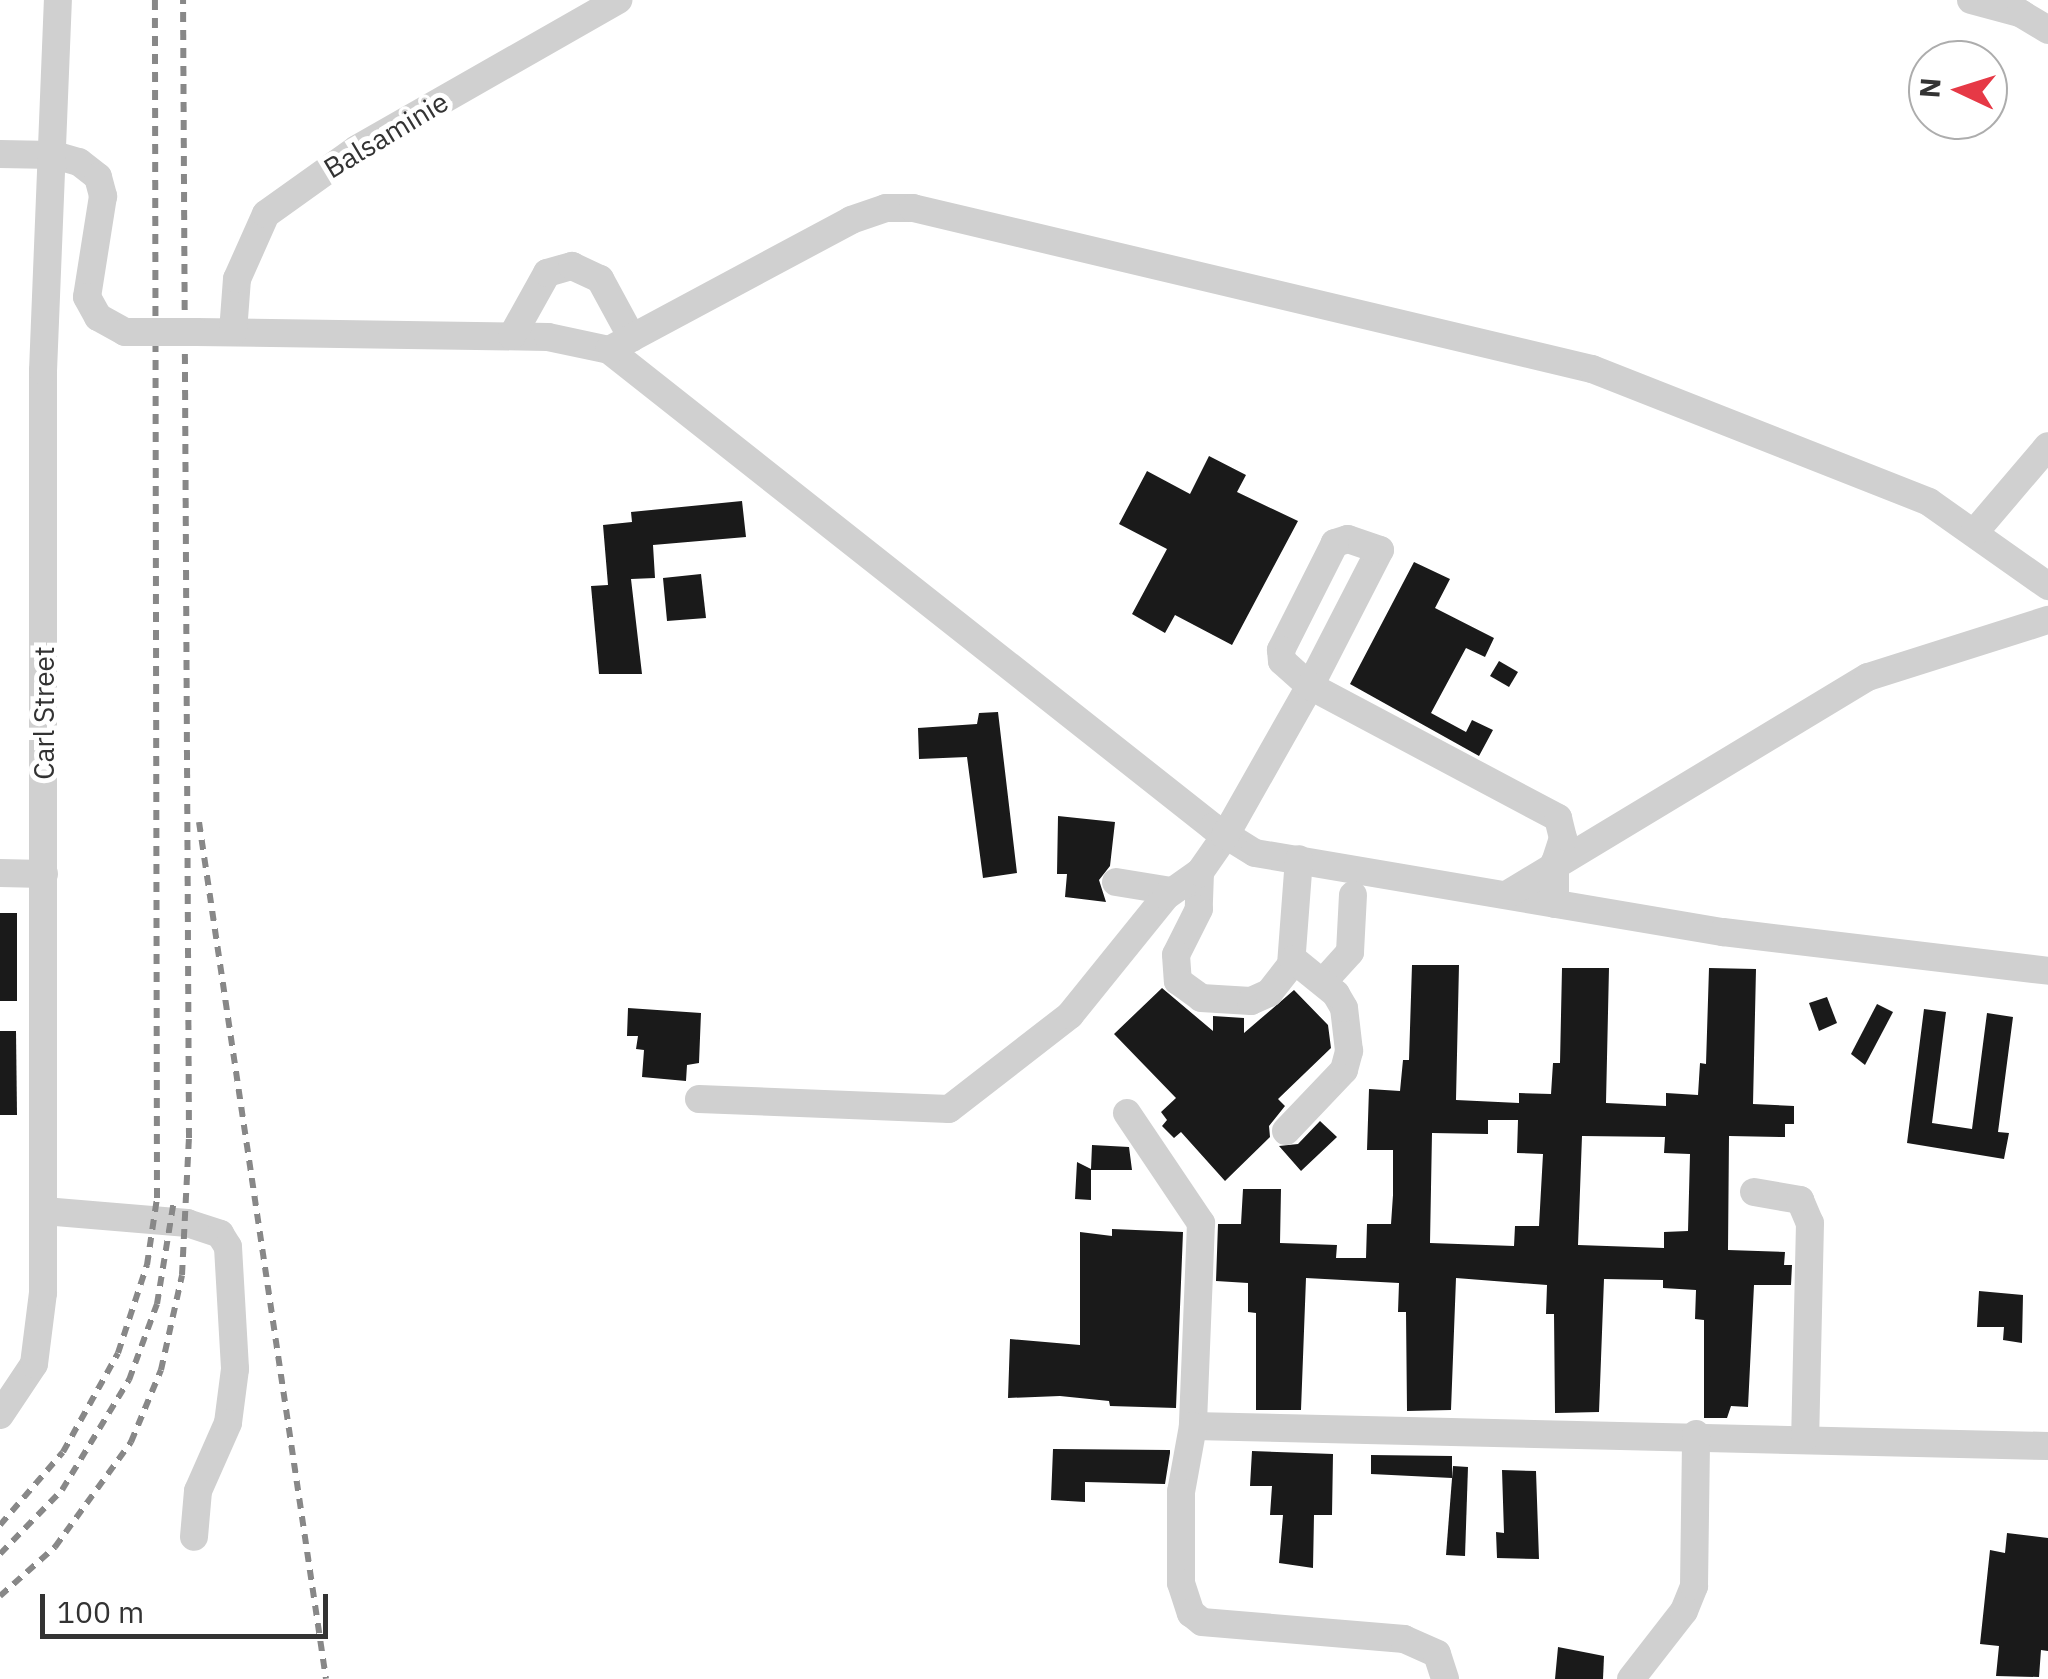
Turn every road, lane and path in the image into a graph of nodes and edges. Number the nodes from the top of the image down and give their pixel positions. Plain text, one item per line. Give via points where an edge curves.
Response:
1 (58, 0) edge
2 (618, 0) edge
3 (1971, 0) edge
4 (2048, 30) edge
5 (0, 154) edge
6 (54, 155) junction
7 (233, 332) junction
8 (512, 336) junction
9 (621, 344) junction
10 (2048, 446) edge
11 (1974, 533) junction
12 (2048, 586) edge
13 (2048, 620) edge
14 (1310, 686) junction
15 (1226, 836) junction
16 (1299, 859) junction
17 (1555, 862) junction
18 (1200, 872) junction
19 (0, 874) edge
20 (44, 874) junction
21 (1116, 882) dead end
22 (1171, 891) junction
23 (1353, 894) dead end
24 (1508, 894) junction
25 (1555, 904) junction
26 (1293, 959) junction
27 (2043, 972) edge
28 (1324, 981) junction
29 (698, 1099) dead end
30 (1127, 1113) dead end
31 (1286, 1131) dead end
32 (1754, 1192) dead end
33 (44, 1210) junction
34 (0, 1415) edge
35 (1193, 1426) junction
36 (1696, 1434) junction
37 (1805, 1437) junction
38 (2048, 1446) edge
39 (194, 1537) dead end
40 (1445, 1679) edge
41 (1631, 1679) edge

1 - 6 street, Carl Street
2 - 7 street, Balsaminie via 357,149 266,214 237,280
3 - 4 street via 2020,13
5 - 6 street
6 - 7 street, bridge via 79,162 102,183 87,297 98,318 125,332
6 - 20 street, Carl Street via 43,370
7 - 8 street
8 - 9 street
8 - 9 street via 547,273 572,266 600,279
9 - 11 street via 851,220 886,208 913,208 1592,369 1929,502
9 - 15 street
10 - 11 street
11 - 12 street
13 - 17 street via 1868,677 1623,828
14 - 14 street via 1372,567 1380,550 1358,541 1335,543 1280,650 1282,662
14 - 15 street
14 - 17 street via 1558,818 1564,838
15 - 16 street via 1256,853
15 - 18 street
16 - 24 street
16 - 26 street
17 - 24 street
17 - 25 street
18 - 22 street
18 - 26 street via 1199,909 1174,966 1188,992 1251,1001 1276,986
19 - 20 street
20 - 33 street, Carl Street
21 - 22 street
22 - 29 street via 1090,997 960,1105
23 - 28 street via 1350,952
24 - 25 street
25 - 27 street
26 - 28 street
28 - 31 street via 1344,1008 1346,1063
30 - 35 street via 1201,1223
32 - 37 street via 1800,1200 1810,1223
33 - 34 street, Carl Street via 40,1338 24,1384
33 - 39 street via 187,1222 220,1234 228,1248 235,1369 228,1422 198,1491
35 - 36 street
35 - 40 street via 1181,1507 1180,1583 1191,1614 1202,1622 1404,1639 1438,1654
36 - 37 street
36 - 41 street via 1694,1586 1684,1612
37 - 38 street

